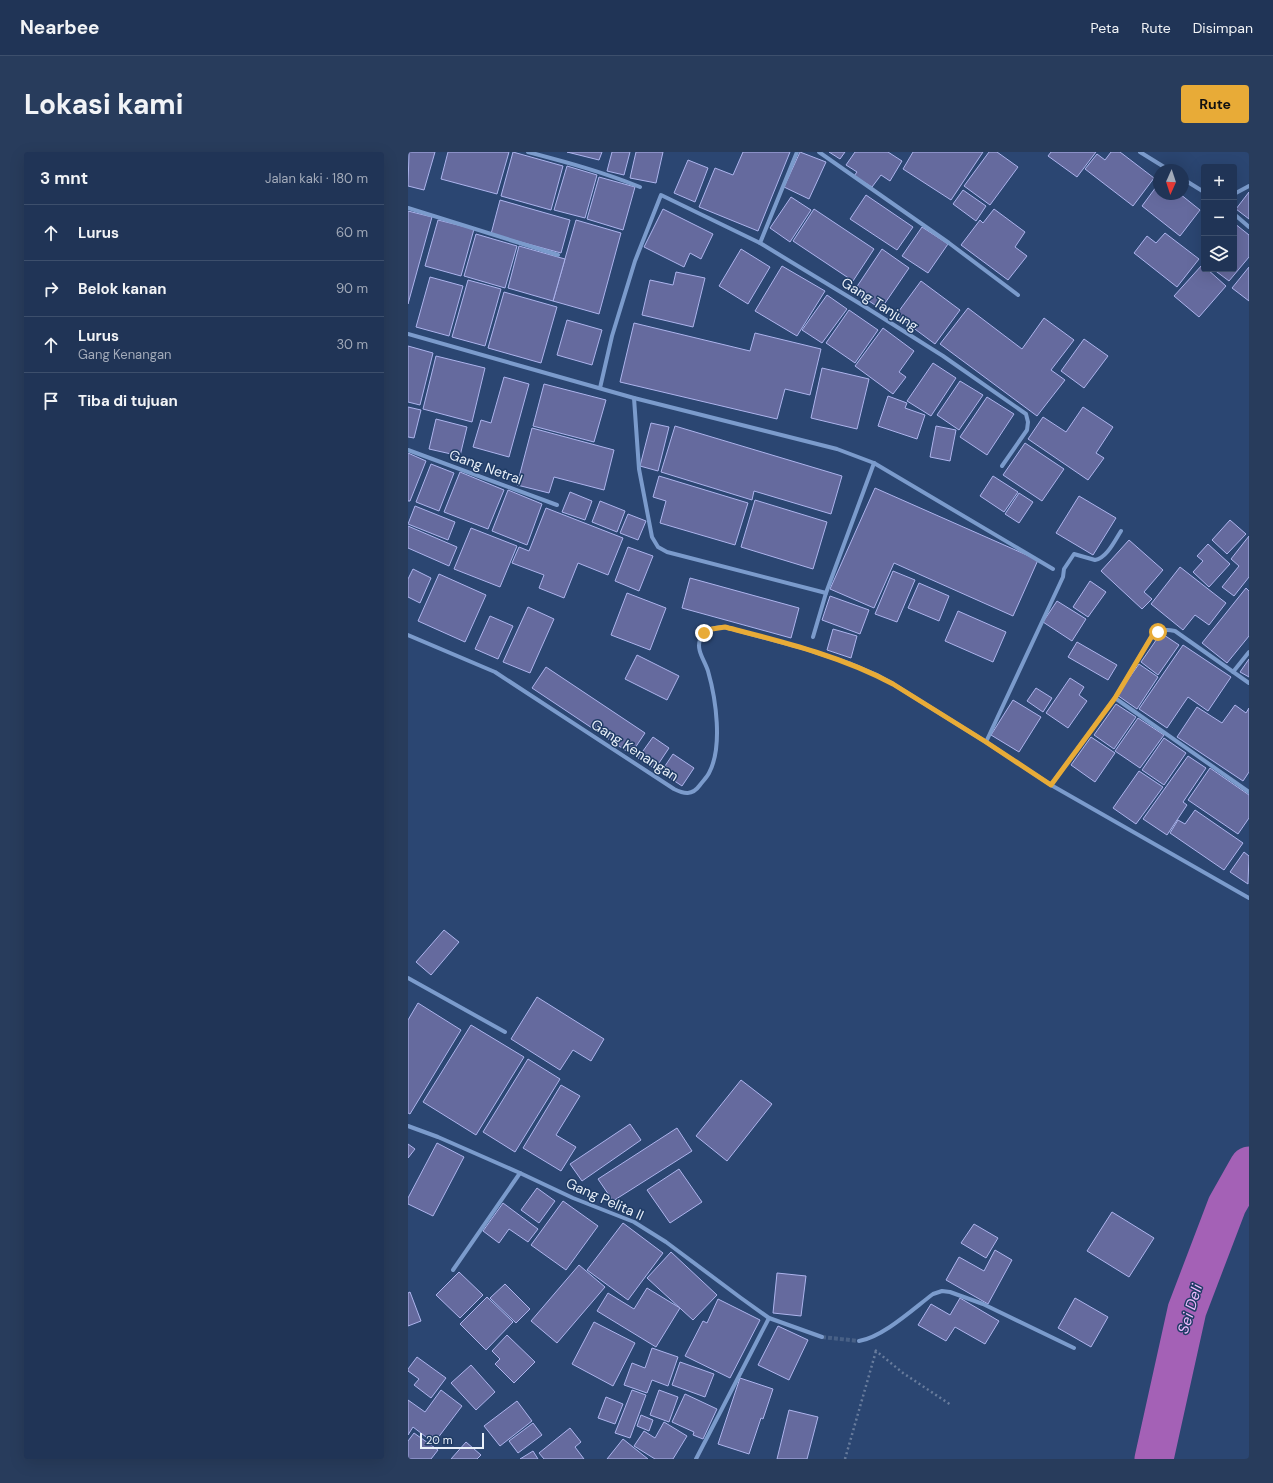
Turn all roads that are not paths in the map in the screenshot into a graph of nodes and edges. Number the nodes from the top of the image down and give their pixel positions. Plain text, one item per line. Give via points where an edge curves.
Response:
1 (528, 152) edge
2 (797, 152) edge
3 (819, 152) edge
4 (1140, 152) edge
5 (1159, 164) edge
6 (1189, 183) edge
7 (1249, 186) edge
8 (640, 187) dead end
9 (1201, 190) edge
10 (1237, 192) edge
11 (408, 208) edge
12 (1237, 217) edge
13 (1249, 227) edge
14 (760, 243) junction
15 (558, 255) dead end
16 (1018, 295) dead end
17 (408, 334) edge
18 (600, 388) junction
19 (634, 398) junction
20 (408, 450) edge
21 (874, 463) junction
22 (1002, 466) dead end
23 (557, 504) dead end
24 (1121, 531) dead end
25 (1053, 569) dead end
26 (826, 593) junction
27 (408, 635) edge
28 (813, 637) dead end
29 (1249, 652) edge
30 (1233, 672) junction
31 (1249, 683) edge
32 (1115, 698) junction
33 (986, 742) junction
34 (1051, 785) junction
35 (1249, 792) edge
36 (1249, 898) edge
37 (408, 978) edge
38 (505, 1032) dead end
39 (408, 1126) edge
40 (520, 1173) junction
41 (453, 1270) dead end
42 (770, 1318) junction
43 (822, 1337) tunnel mouth
44 (858, 1341) tunnel mouth
45 (1074, 1348) dead end
46 (696, 1459) edge

1 - 8 street via 615,177
2 - 14 street
3 - 16 street
4 - 5 street
6 - 9 street
7 - 10 street
11 - 15 street
12 - 13 street
14 - 18 street, Gang Tanjung via 661,195 612,336
14 - 22 street, Gang Tanjung via 943,356 1026,414 1027,430
17 - 18 street
18 - 19 street
19 - 21 street via 837,449
19 - 26 street via 639,469 652,537 658,547 667,552
20 - 23 street, Gang Netral
21 - 25 street
21 - 26 street
24 - 33 street via 1105,556 1095,560 1074,554 1064,569 1063,577
26 - 28 street
27 - 33 street, Gang Kenangan via 494,672 683,794 696,790 709,773 716,751 714,700 708,671 700,650 700,638 712,629 725,627 851,664 893,684
29 - 30 street
30 - 31 street
30 - 32 street via 1175,631 1163,630 1152,636
32 - 34 street
32 - 35 street
33 - 34 street
34 - 36 street
37 - 38 street
39 - 40 street, Gang Pelita II
40 - 41 street
40 - 42 street, Gang Pelita II via 573,1198 634,1222 666,1242
42 - 43 street, Gang Pelita II
42 - 46 street
44 - 45 street via 880,1334 936,1292 950,1292 983,1304

